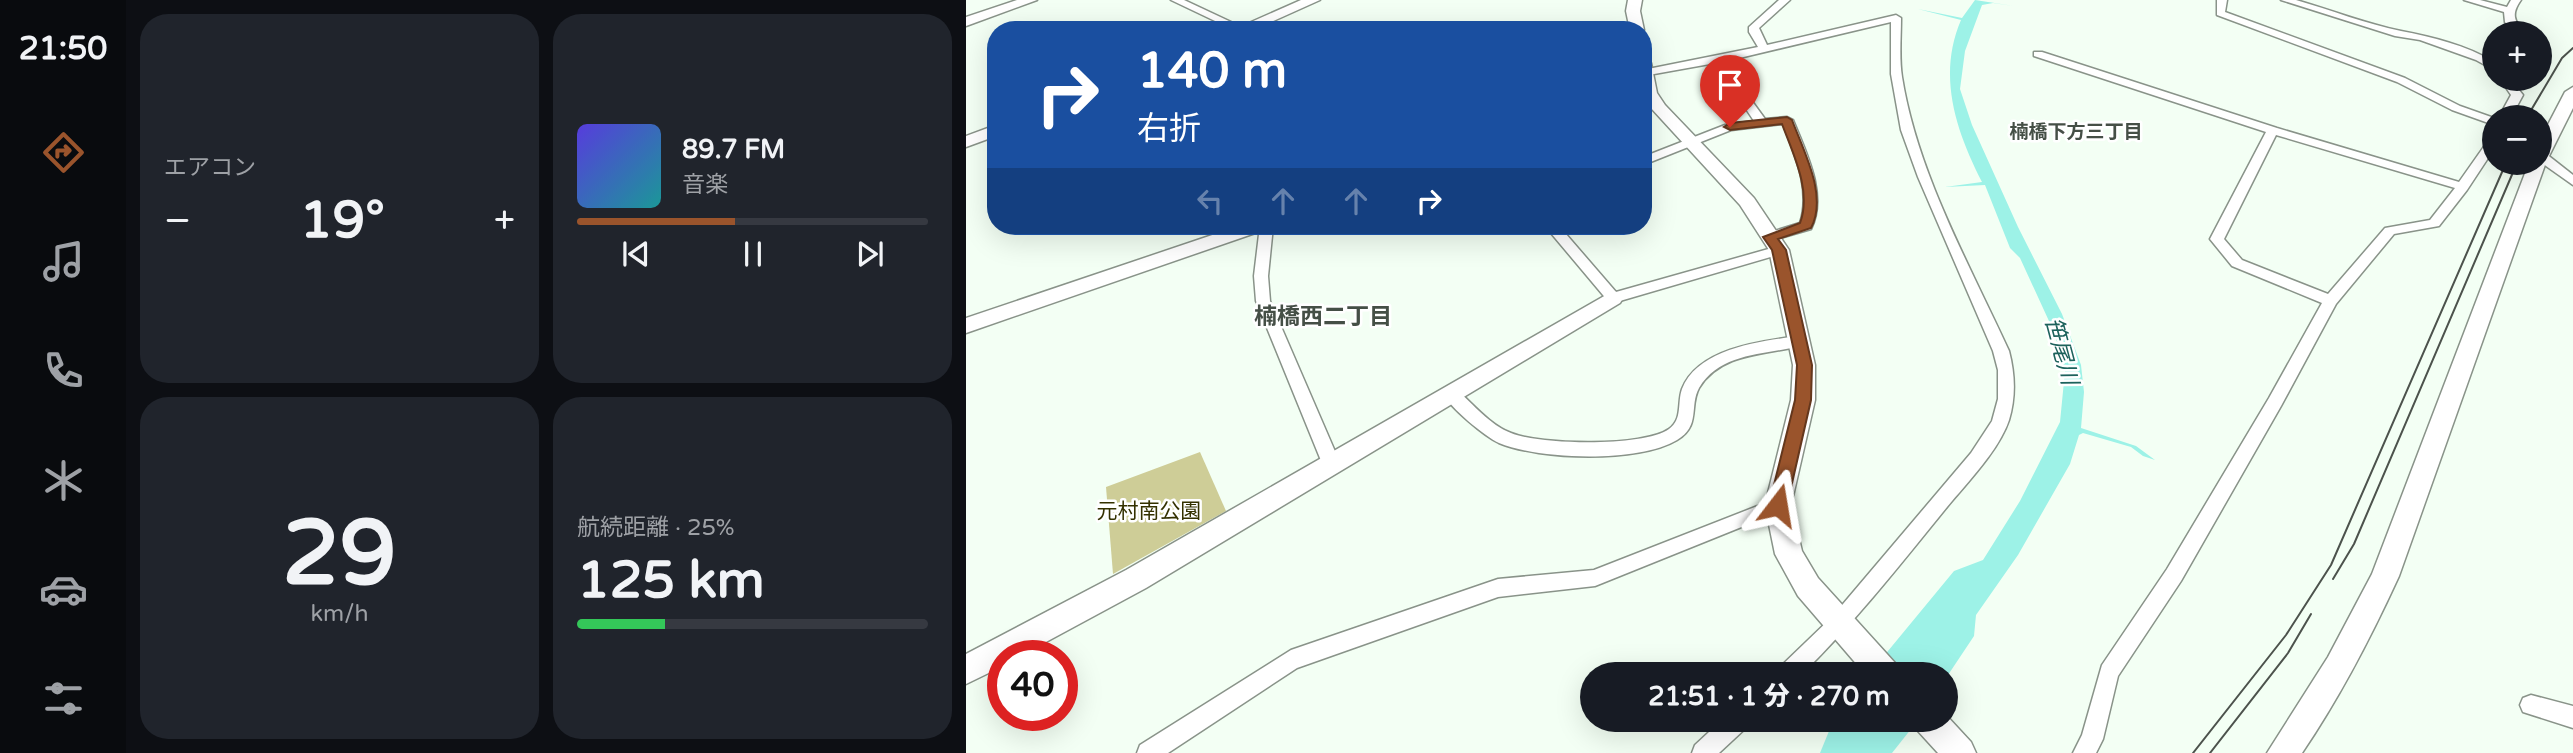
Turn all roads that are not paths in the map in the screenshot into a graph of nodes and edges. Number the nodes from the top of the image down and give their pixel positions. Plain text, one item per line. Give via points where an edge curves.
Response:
1 (1030, 0) edge
2 (1176, 0) edge
3 (1313, 0) edge
4 (1635, 0) edge
5 (1785, 0) edge
6 (2222, 0) edge
7 (2286, 0) edge
8 (2469, 0) edge
9 (2516, 0) edge
10 (2509, 10) junction
11 (1221, 21) edge
12 (1262, 21) edge
13 (1635, 21) edge
14 (2510, 21) edge
15 (966, 22) edge
16 (1764, 48) junction
17 (2038, 54) dead end
18 (2482, 59) edge
19 (1726, 60) junction
20 (1652, 68) edge
21 (2573, 92) edge
22 (1652, 98) edge
23 (2482, 118) edge
24 (1760, 121) junction
25 (2273, 130) junction
26 (2552, 131) edge
27 (987, 134) edge
28 (1692, 141) junction
29 (966, 142) edge
30 (1652, 157) edge
31 (2482, 158) edge
32 (2552, 162) edge
33 (2533, 175) edge
34 (2573, 181) edge
35 (2463, 187) junction
36 (1231, 235) edge
37 (1265, 235) edge
38 (1560, 235) edge
39 (1774, 244) junction
40 (1613, 298) junction
41 (2330, 301) junction
42 (966, 326) edge
43 (1799, 341) junction
44 (1451, 394) junction
45 (1331, 463) junction
46 (1778, 505) junction
47 (1844, 629) junction
48 (1802, 662) edge
49 (1874, 662) edge
50 (966, 670) edge
51 (2531, 705) dead end
52 (2573, 717) edge
53 (1725, 732) edge
54 (1940, 732) edge
55 (1148, 753) edge
56 (1703, 753) edge
57 (1960, 753) edge
58 (2084, 753) edge
59 (2283, 753) edge

1 - 15 street
2 - 11 street
3 - 12 street
4 - 13 street
5 - 16 street via 1754,27
6 - 23 street via 2220,13 2401,80
7 - 18 street via 2422,37
8 - 10 street
9 - 10 street
10 - 14 street
16 - 19 street
16 - 47 street via 1896,18 1896,74 1907,130 2006,370 2000,422
17 - 25 street
19 - 20 street
19 - 24 street via 1728,75
21 - 26 street
22 - 28 street
24 - 28 street
24 - 39 street via 1787,120 1806,174 1811,211 1806,226
25 - 35 street
25 - 41 street via 2217,239 2237,263
27 - 29 street
28 - 30 street
28 - 39 street via 1747,202
31 - 35 street
32 - 34 street
33 - 59 street via 2385,576 2325,693
35 - 41 street via 2434,223 2390,230
36 - 42 street
37 - 45 street via 1264,301
38 - 40 street
39 - 40 street
39 - 43 street
40 - 44 street
41 - 58 street via 2174,575 2109,672 2092,739
43 - 44 street via 1734,353 1695,379 1684,426 1657,442 1586,450 1504,438
43 - 46 street via 1803,400
44 - 45 street
45 - 50 street via 1136,579
46 - 47 street via 1789,554 1808,587
46 - 55 street via 1595,578 1498,588 1291,660
47 - 48 street
47 - 49 street
51 - 52 street
53 - 56 street
54 - 57 street

